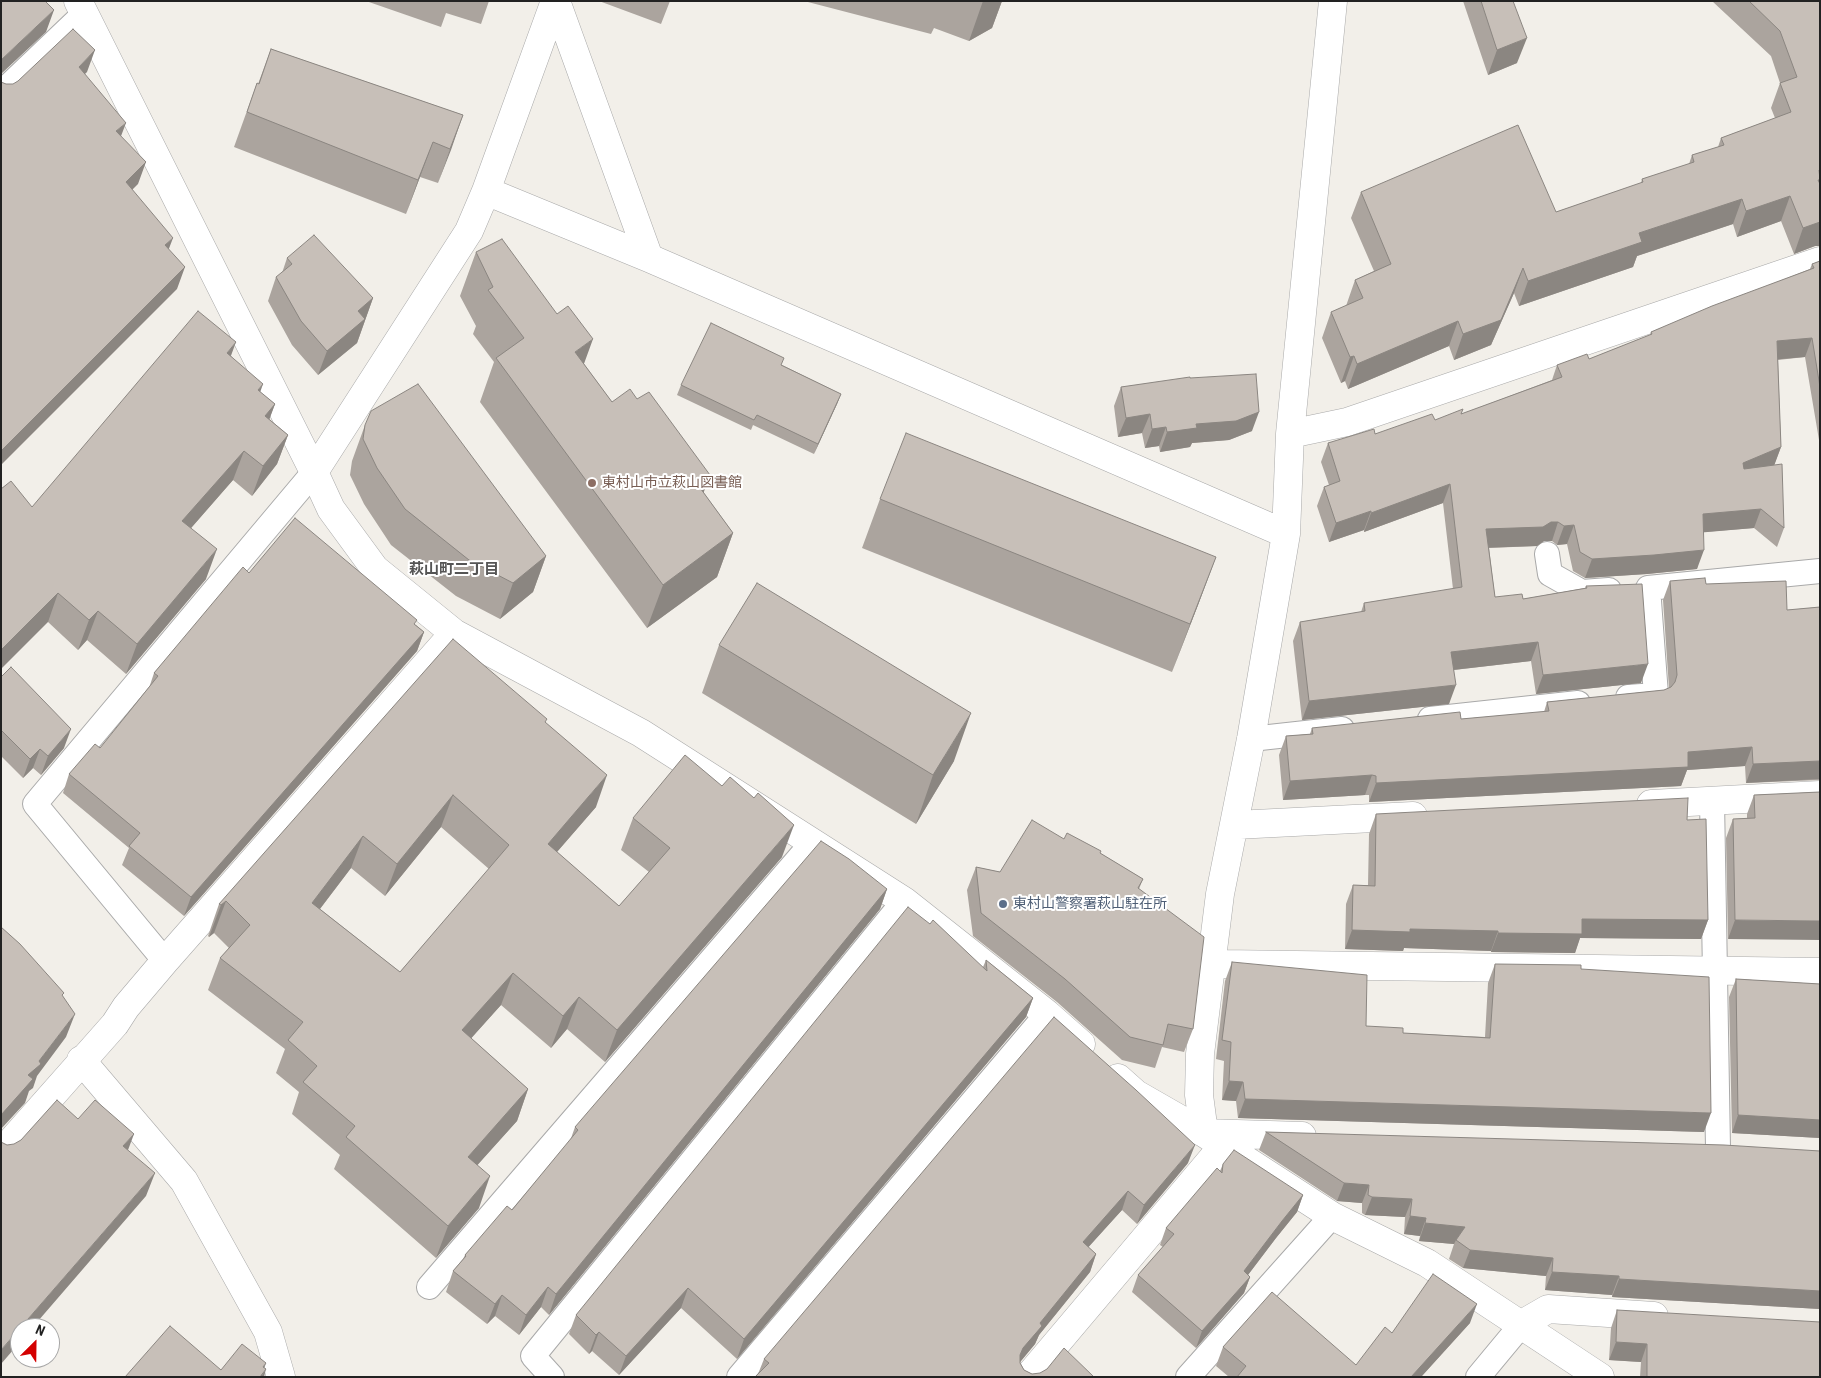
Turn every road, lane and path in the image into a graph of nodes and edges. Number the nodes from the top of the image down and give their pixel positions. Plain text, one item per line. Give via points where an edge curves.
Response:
1 (556, 1) edge
2 (1333, 1) edge
3 (81, 8) edge
4 (1, 93) edge
5 (486, 191) junction
6 (649, 258) junction
7 (1820, 260) edge
8 (1290, 434) junction
9 (314, 472) junction
10 (1286, 534) junction
11 (1546, 554) dead end
12 (1820, 570) edge
13 (1648, 588) junction
14 (454, 632) junction
15 (1409, 722) edge
16 (1360, 727) edge
17 (1251, 739) junction
18 (1820, 795) edge
19 (1712, 800) junction
20 (1622, 805) edge
21 (1434, 815) edge
22 (1235, 825) junction
23 (813, 842) junction
24 (904, 901) junction
25 (165, 961) junction
26 (1211, 964) junction
27 (1715, 971) junction
28 (1820, 972) edge
29 (1047, 1014) junction
30 (81, 1060) junction
31 (1322, 1136) edge
32 (5, 1139) edge
33 (1214, 1139) junction
34 (1708, 1148) joint
35 (1746, 1150) edge
36 (1332, 1216) junction
37 (429, 1287) dead end
38 (1674, 1317) edge
39 (1522, 1324) junction
40 (281, 1377) edge
41 (552, 1377) edge
42 (739, 1377) edge
43 (1028, 1377) edge
44 (1188, 1377) edge
45 (1478, 1377) edge
46 (1600, 1377) edge

1 - 5 street
1 - 6 street
2 - 8 street
3 - 4 lane
3 - 9 street
5 - 6 street
5 - 9 street via 469,231
6 - 10 street
7 - 8 street via 1347,422
8 - 10 street
9 - 14 street via 331,510 375,569
9 - 25 lane via 35,804
10 - 17 street
11 - 13 lane via 1550,574 1582,592
12 - 13 lane
13 - 15 lane via 1656,694
14 - 23 street via 641,733
14 - 25 street
16 - 17 lane
17 - 22 street
18 - 19 street
19 - 20 street
19 - 27 lane
21 - 22 street
22 - 26 street via 1220,894
23 - 24 street
23 - 37 lane
24 - 29 street
24 - 41 lane via 533,1356
25 - 30 street
26 - 27 street
26 - 33 street via 1200,1054 1199,1095
27 - 28 street
27 - 34 lane
29 - 33 street via 1136,1094
29 - 42 lane
30 - 32 street
30 - 40 street via 184,1181 268,1332
31 - 33 street
33 - 36 street
33 - 43 street
34 - 35 street
36 - 39 street via 1427,1263
36 - 44 lane
38 - 39 street via 1548,1309
39 - 45 lane
39 - 46 street

